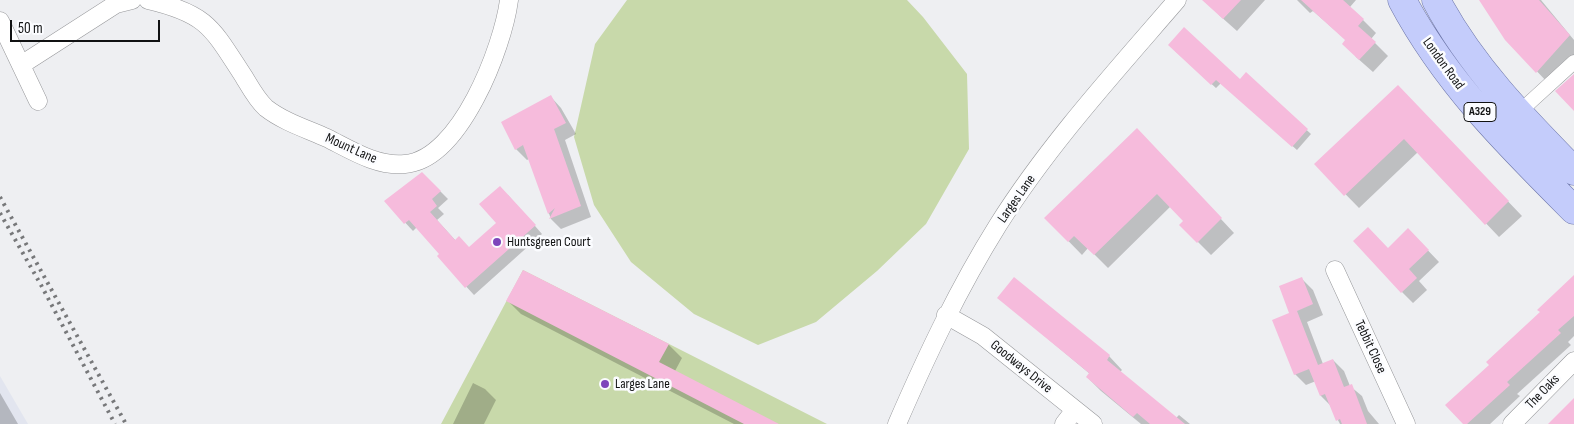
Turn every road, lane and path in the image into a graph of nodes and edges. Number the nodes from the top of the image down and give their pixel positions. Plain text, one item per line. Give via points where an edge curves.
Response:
1 (132, 0) edge
2 (148, 0) edge
3 (509, 0) edge
4 (1177, 0) edge
5 (1402, 0) edge
6 (1436, 0) edge
7 (0, 21) edge
8 (1574, 62) edge
9 (21, 65) junction
10 (38, 101) dead end
11 (1528, 104) dead end
12 (1574, 171) edge
13 (1574, 210) edge
14 (1335, 270) dead end
15 (946, 315) junction
16 (1574, 361) edge
17 (1069, 417) edge
18 (897, 424) edge
19 (1093, 424) edge
20 (1406, 424) edge
21 (1512, 424) edge

1 - 9 street via 116,4
2 - 3 street, Mount Lane via 174,6 204,21 218,36 255,95 265,107 282,118 372,160 406,164 423,159 450,140 490,66 506,20
4 - 15 street, Larges Lane via 1108,81 1019,195
5 - 13 main road, London Road / A329 via 1439,62 1465,94 1515,152
6 - 12 main road, London Road / A329 via 1460,41 1497,89
7 - 9 street
8 - 11 street
9 - 10 street
14 - 20 street, Tebbit Close
15 - 17 street, Goodways Drive via 983,336
15 - 18 street, Larges Lane
16 - 21 street, The Oaks
17 - 19 street, Goodways Drive

